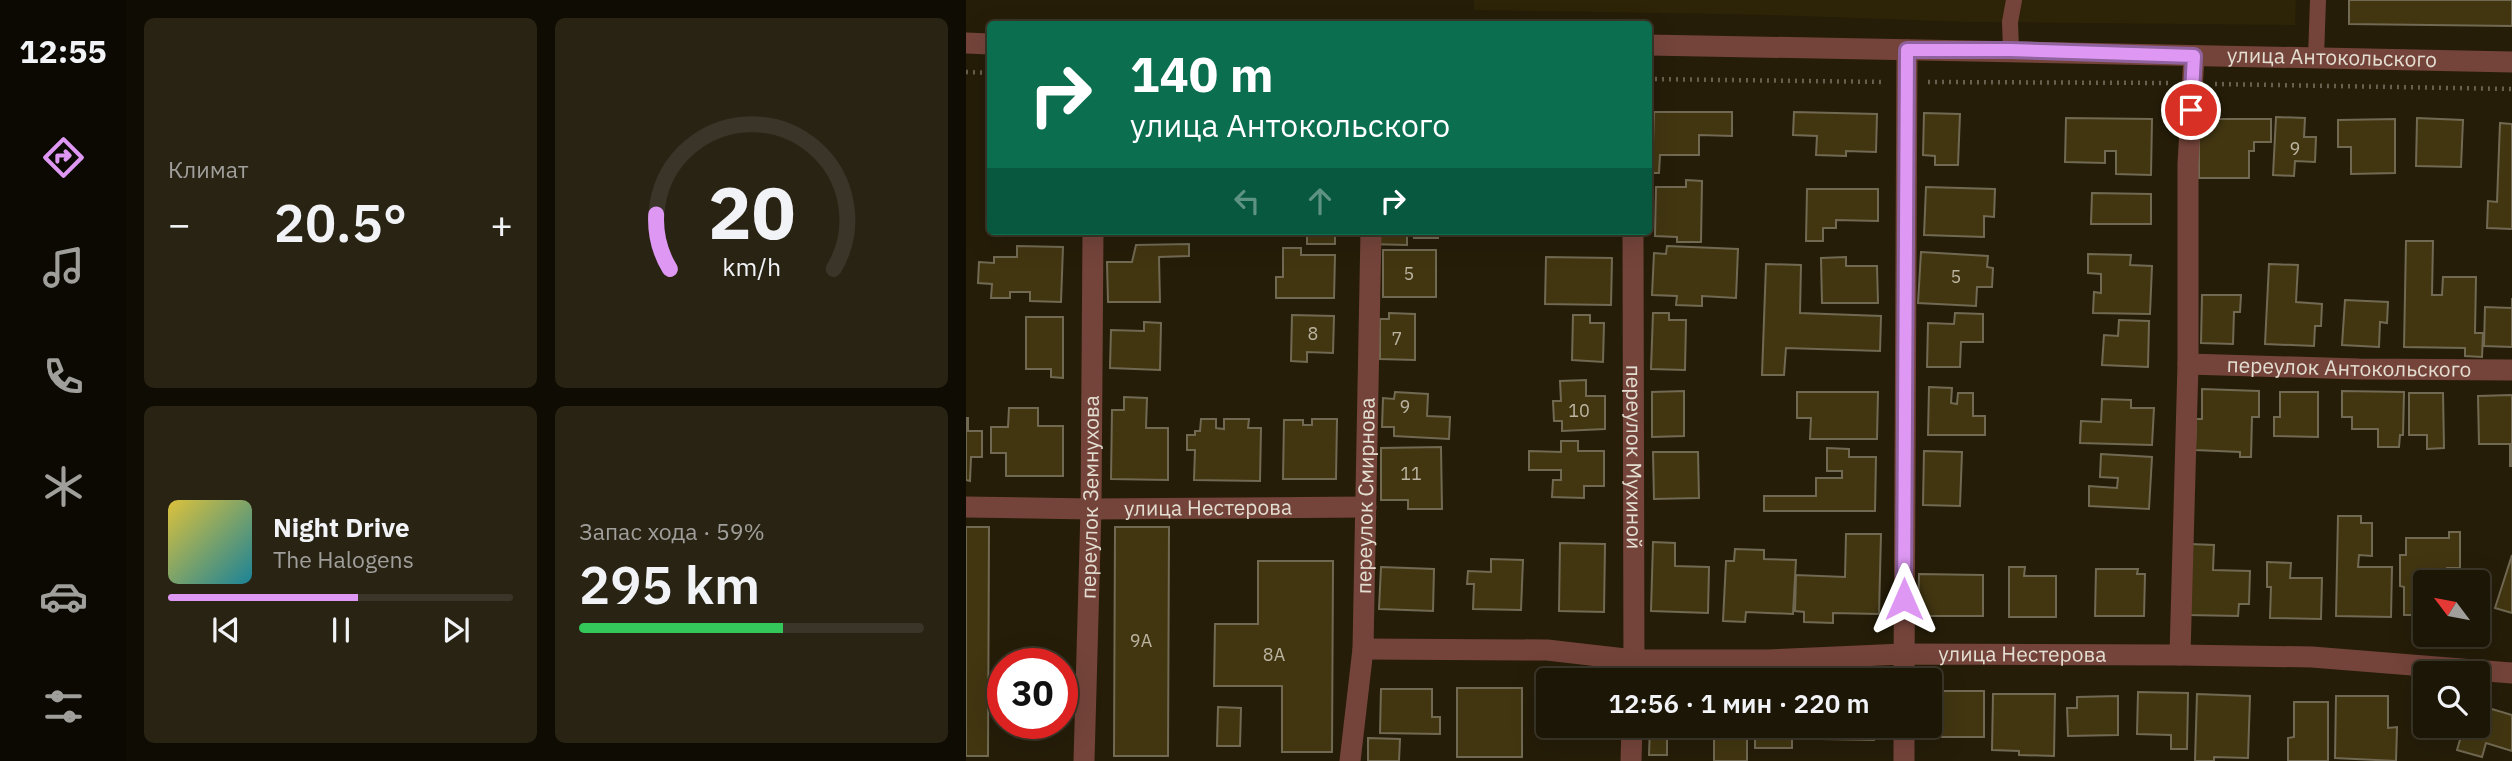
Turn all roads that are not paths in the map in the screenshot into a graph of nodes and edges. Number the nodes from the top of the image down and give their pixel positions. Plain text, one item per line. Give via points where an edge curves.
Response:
1 (2014, 0) edge
2 (2318, 0) edge
3 (966, 43) edge
4 (987, 44) edge
5 (1652, 45) edge
6 (1907, 50) junction
7 (2011, 50) junction
8 (2194, 56) junction
9 (2316, 57) junction
10 (2512, 62) edge
11 (1093, 235) edge
12 (1371, 235) edge
13 (1633, 235) edge
14 (2188, 364) junction
15 (2512, 370) edge
16 (966, 507) edge
17 (1366, 507) junction
18 (1091, 509) junction
19 (1363, 649) junction
20 (1903, 654) junction
21 (2180, 654) junction
22 (1621, 668) edge
23 (1634, 668) edge
24 (1671, 668) edge
25 (1903, 668) edge
26 (2512, 673) edge
27 (1632, 738) edge
28 (1904, 738) edge
29 (1084, 761) edge
30 (1350, 761) edge
31 (1632, 761) edge
32 (1904, 761) edge

1 - 7 lane
2 - 9 lane
3 - 4 street
5 - 6 street, улица Антокольского
6 - 7 street, улица Антокольского
6 - 20 street
7 - 8 street, улица Антокольского
8 - 9 street, улица Антокольского
8 - 14 street via 2188,164
9 - 10 street, улица Антокольского
11 - 18 street, переулок Земнухова
12 - 17 street, переулок Смирнова
13 - 23 street, переулок Мухиной
14 - 15 street, переулок Антокольского
14 - 21 street
16 - 18 street, улица Нестерова
17 - 18 street, улица Нестерова
17 - 19 street, переулок Смирнова
18 - 29 street, переулок Земнухова
19 - 22 street, улица Нестерова via 1546,650
19 - 30 street, переулок Смирнова
20 - 21 street, улица Нестерова
20 - 24 street, улица Нестерова
20 - 25 street
21 - 26 street, улица Нестерова via 2312,657
27 - 31 street
28 - 32 street

